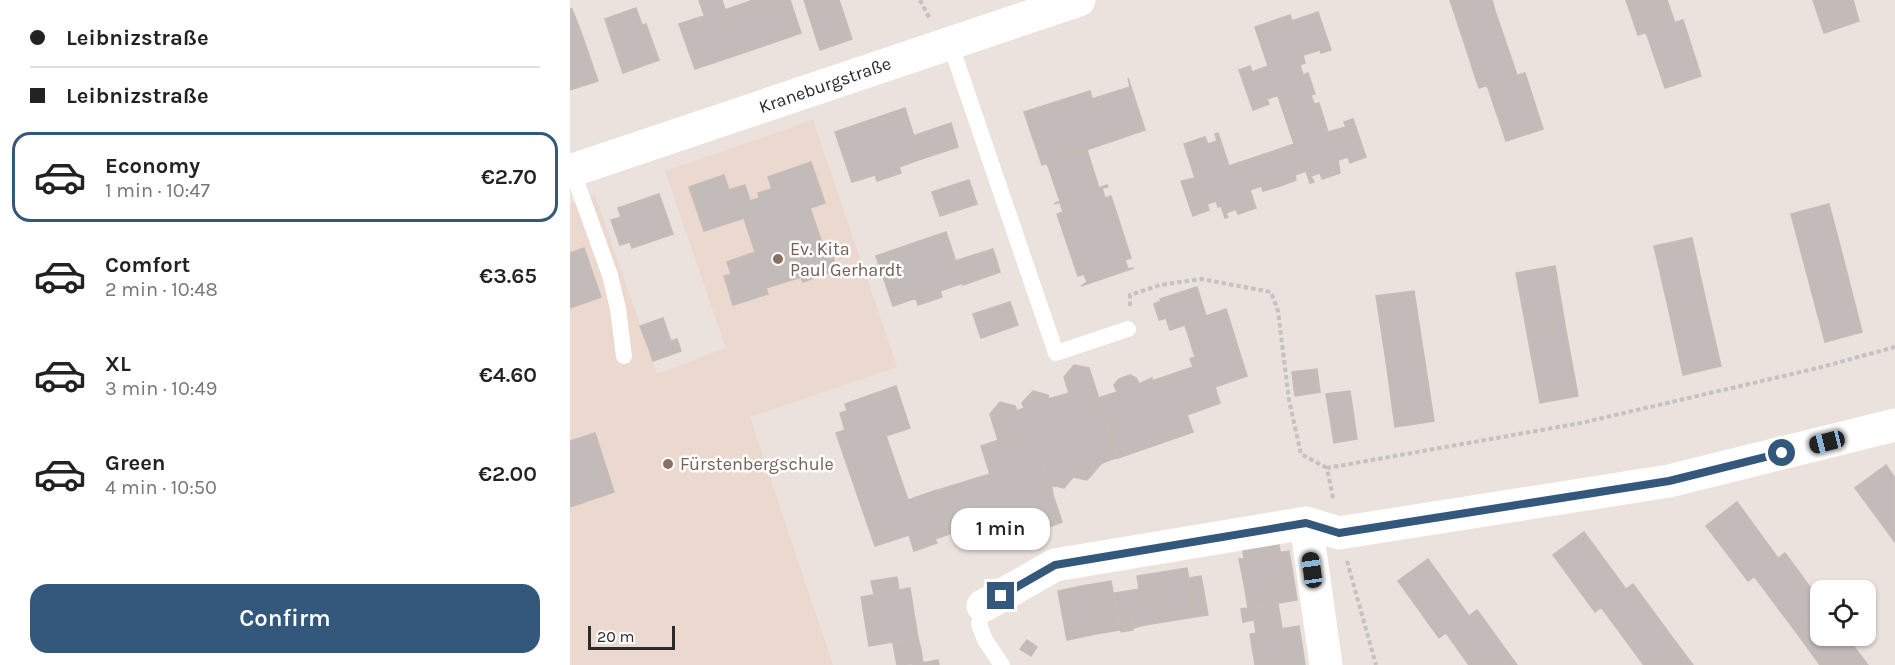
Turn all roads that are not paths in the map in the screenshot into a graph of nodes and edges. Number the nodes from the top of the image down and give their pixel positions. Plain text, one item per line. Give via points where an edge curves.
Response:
1 (1079, 0) edge
2 (950, 43) junction
3 (571, 171) edge
4 (1128, 329) road end
5 (624, 356) dead end
6 (1895, 425) edge
7 (1306, 523) junction
8 (983, 606) joint
9 (1002, 665) edge
10 (1326, 665) edge

1 - 2 street, Kraneburgstraße
2 - 3 street, Kraneburgstraße
2 - 4 lane via 1056,353
3 - 5 lane via 610,275
6 - 7 street via 1669,481 1339,533
7 - 8 street via 1055,565
7 - 10 street
8 - 9 lane via 979,624

